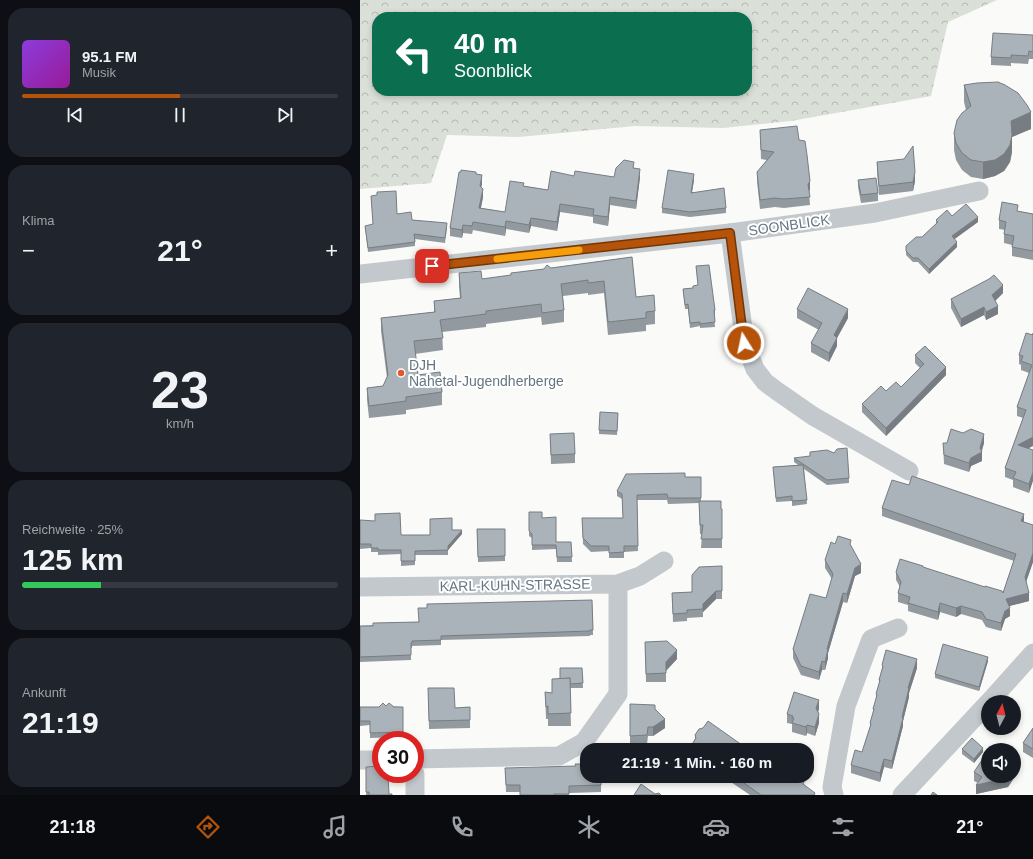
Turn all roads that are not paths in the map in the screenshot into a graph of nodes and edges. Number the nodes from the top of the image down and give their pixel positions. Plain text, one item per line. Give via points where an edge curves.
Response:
1 (978, 191) dead end
2 (730, 233) junction
3 (360, 274) edge
4 (909, 471) dead end
5 (664, 561) dead end
6 (618, 584) junction
7 (360, 587) edge
8 (898, 628) dead end
9 (1033, 653) edge
10 (994, 695) edge
11 (981, 710) edge
12 (360, 760) edge
13 (372, 760) edge
14 (424, 760) edge
15 (415, 783) edge
16 (415, 795) edge
17 (834, 795) edge
18 (902, 795) edge

1 - 2 street, SOONBLICK via 875,213
2 - 3 street, SOONBLICK
2 - 4 street via 744,343 755,369 771,386 814,416
5 - 6 street, KARL-KUHN-STRASSE via 640,576
6 - 7 street, KARL-KUHN-STRASSE
6 - 14 street via 618,694 584,742 560,756
8 - 17 street via 871,639 846,706 832,787
9 - 10 street
11 - 18 street
12 - 13 street
15 - 16 street

